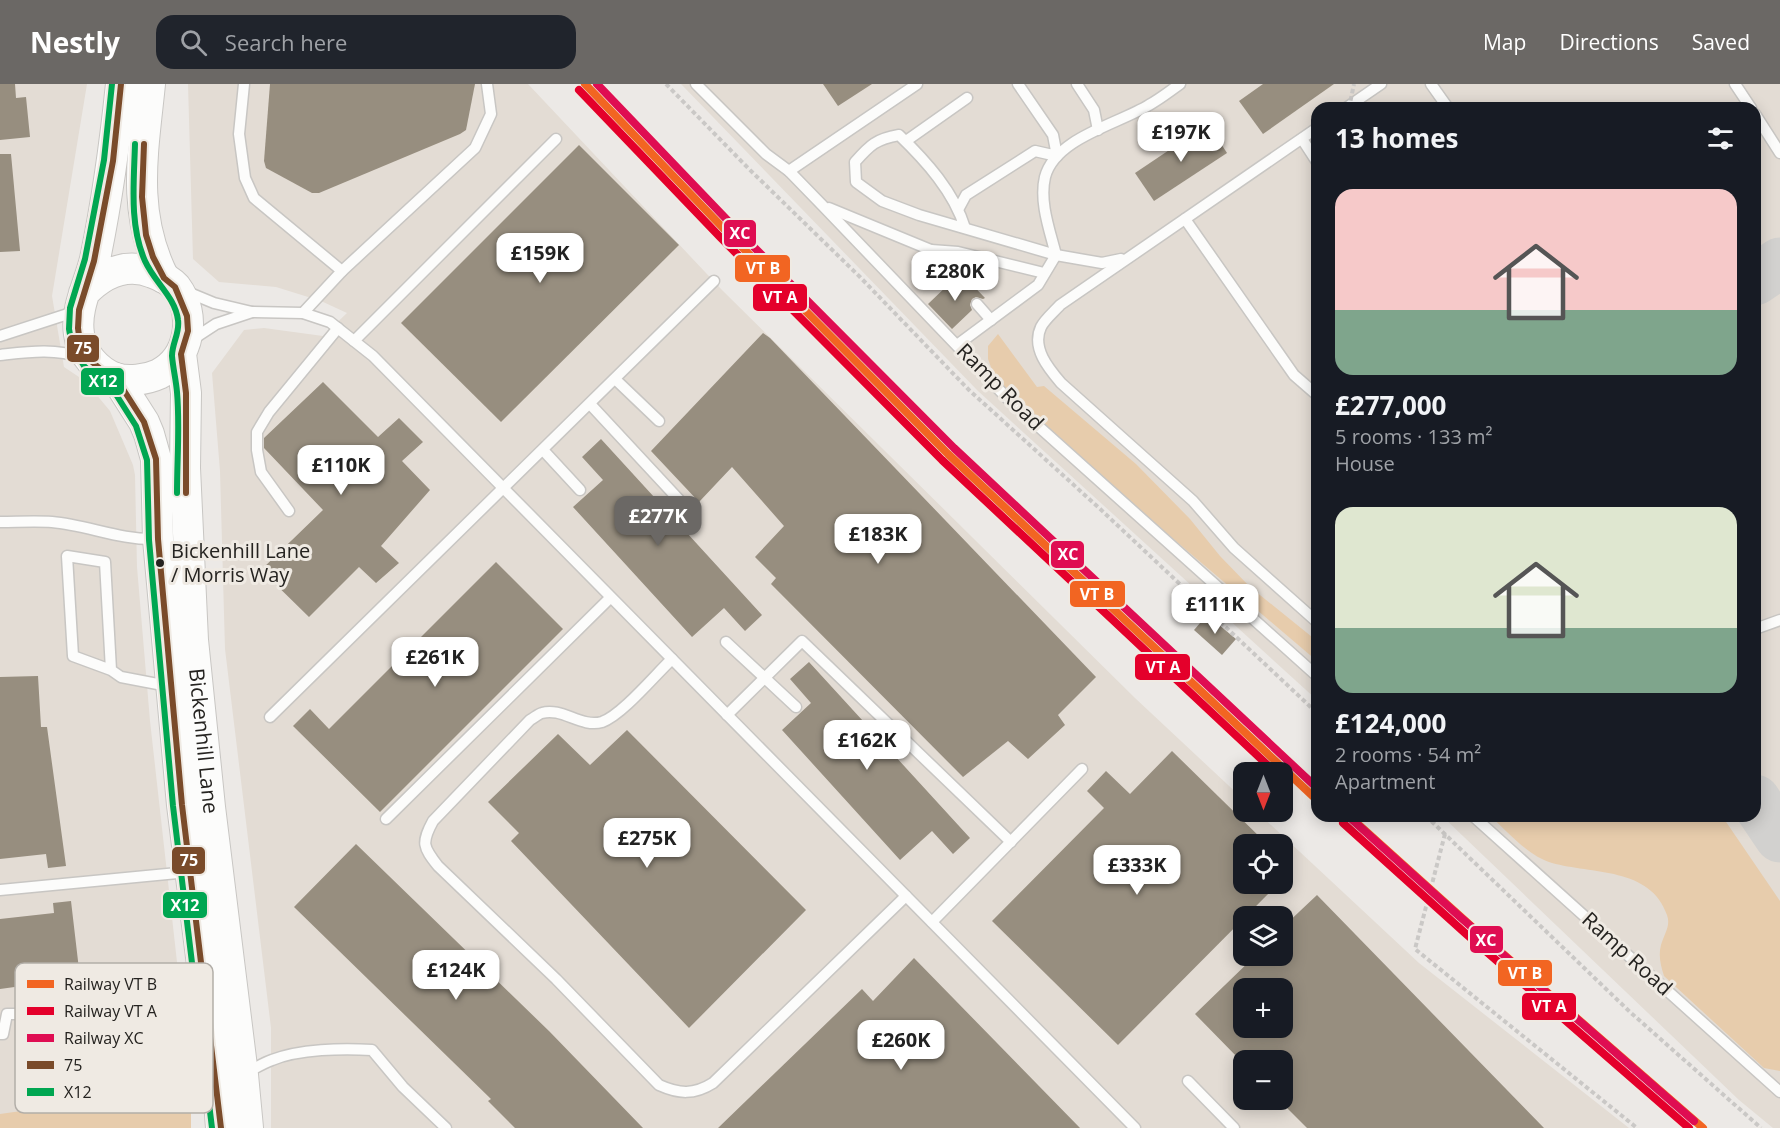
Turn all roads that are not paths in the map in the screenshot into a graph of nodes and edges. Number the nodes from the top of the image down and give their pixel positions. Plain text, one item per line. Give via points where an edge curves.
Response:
1 (121, 84) edge
2 (150, 84) edge
3 (244, 84) edge
4 (487, 84) edge
5 (696, 84) edge
6 (917, 84) edge
7 (1018, 84) edge
8 (1077, 84) edge
9 (1180, 84) edge
10 (1381, 84) edge
11 (1431, 84) edge
12 (1735, 84) edge
13 (967, 98) dead end
14 (1356, 102) edge
15 (1444, 102) edge
16 (1747, 102) edge
17 (1761, 123) edge
18 (1098, 130) junction
19 (1311, 132) edge
20 (556, 139) dead end
21 (1302, 139) junction
22 (906, 141) junction
23 (1311, 153) edge
24 (1780, 153) edge
25 (1057, 156) junction
26 (789, 171) junction
27 (823, 206) junction
28 (959, 208) junction
29 (1185, 219) junction
30 (965, 228) junction
31 (931, 250) junction
32 (1056, 255) junction
33 (1129, 257) junction
34 (342, 271) junction
35 (1044, 273) junction
36 (955, 279) dead end
37 (714, 281) dead end
38 (170, 282) junction
39 (82, 302) junction
40 (978, 304) dead end
41 (252, 312) junction
42 (303, 313) junction
43 (991, 320) junction
44 (338, 328) junction
45 (0, 336) edge
46 (354, 341) junction
47 (957, 345) junction
48 (183, 349) junction
49 (0, 356) edge
50 (91, 361) junction
51 (116, 378) junction
52 (615, 379) junction
53 (1311, 389) edge
54 (590, 404) junction
55 (659, 421) dead end
56 (543, 450) junction
57 (503, 490) junction
58 (580, 490) dead end
59 (682, 503) dead end
60 (289, 511) dead end
61 (0, 522) edge
62 (158, 539) junction
63 (610, 598) junction
64 (1311, 617) edge
65 (1780, 620) edge
66 (1761, 627) edge
67 (726, 642) dead end
68 (672, 659) junction
69 (111, 670) junction
70 (1311, 671) edge
71 (764, 678) junction
72 (171, 687) junction
73 (796, 707) dead end
74 (727, 715) junction
75 (270, 717) dead end
76 (1082, 769) dead end
77 (386, 819) dead end
78 (1480, 822) edge
79 (1011, 842) junction
80 (191, 872) junction
81 (0, 890) edge
82 (906, 896) junction
83 (932, 922) junction
84 (202, 963) edge
85 (15, 1014) edge
86 (0, 1034) edge
87 (213, 1052) edge
88 (243, 1075) junction
89 (1188, 1081) dead end
90 (1780, 1092) edge
91 (221, 1128) edge
92 (248, 1128) edge
93 (446, 1128) edge
94 (1135, 1128) edge
95 (1234, 1128) edge

1 - 39 main road via 113,161
2 - 38 main road via 142,197 153,257
3 - 34 lane via 239,134 244,178 254,198
4 - 34 lane via 491,114 475,148
5 - 26 lane, Ramp Road via 766,154
6 - 26 lane
7 - 25 lane via 1053,135
8 - 18 lane via 1094,110
9 - 18 lane via 1149,105
10 - 14 lane
11 - 15 lane
12 - 16 lane
13 - 22 lane
17 - 24 lane
18 - 25 lane
19 - 21 lane
20 - 46 lane
21 - 23 lane
21 - 29 lane
22 - 28 lane
22 - 30 lane via 899,135 870,145 855,162 856,182 882,201
25 - 28 lane via 1035,151 966,195
25 - 32 lane via 1045,177 1044,204
26 - 27 lane, Ramp Road
27 - 31 lane
27 - 47 lane, Ramp Road
28 - 30 lane
29 - 33 lane
29 - 53 lane via 1294,375
30 - 32 lane
31 - 35 lane via 958,252
31 - 36 lane
32 - 33 lane via 1102,263
32 - 35 lane
33 - 64 lane via 1060,305 1040,328 1040,349 1046,365 1192,501 1234,548
34 - 42 lane
35 - 43 lane via 1038,285
37 - 52 lane
38 - 39 main road via 142,269 116,271 99,280
38 - 41 lane via 214,303
38 - 48 main road via 188,316
39 - 45 lane via 66,316
39 - 50 main road via 80,343
40 - 43 lane
41 - 42 lane
41 - 48 lane via 216,324
42 - 44 lane
43 - 47 lane
44 - 46 lane
44 - 60 lane via 256,432 261,472
46 - 57 lane
47 - 70 lane, Ramp Road via 1009,400
48 - 51 main road via 166,370 152,377
48 - 88 main road, Bickenhill Lane via 193,640
49 - 50 lane via 66,352
50 - 51 main road
51 - 62 main road, Bickenhill Lane via 139,413 156,459
52 - 54 lane
52 - 55 lane
54 - 56 lane
54 - 59 lane
56 - 57 lane
56 - 58 lane
57 - 63 lane
57 - 75 lane
61 - 62 lane via 53,522 108,534
62 - 72 main road, Bickenhill Lane
63 - 68 lane
63 - 77 lane
65 - 66 lane
67 - 71 lane
68 - 74 lane
68 - 82 lane via 613,716 600,722 555,713 543,713 530,720 433,821 424,837 425,850 438,866 659,1085 688,1093 713,1083
69 - 69 lane via 105,562 67,556 73,656
69 - 72 lane via 121,676
71 - 73 lane
71 - 74 lane
71 - 79 lane via 801,641
72 - 80 main road, Bickenhill Lane
74 - 82 lane
76 - 79 lane
78 - 90 lane, Ramp Road
79 - 83 lane
80 - 81 lane
80 - 84 main road, Bickenhill Lane
82 - 83 lane
83 - 94 lane
85 - 86 lane via 7,1014
87 - 91 main road, Bickenhill Lane
88 - 92 main road, Bickenhill Lane
88 - 93 lane via 272,1059 343,1048 372,1050
89 - 95 lane

